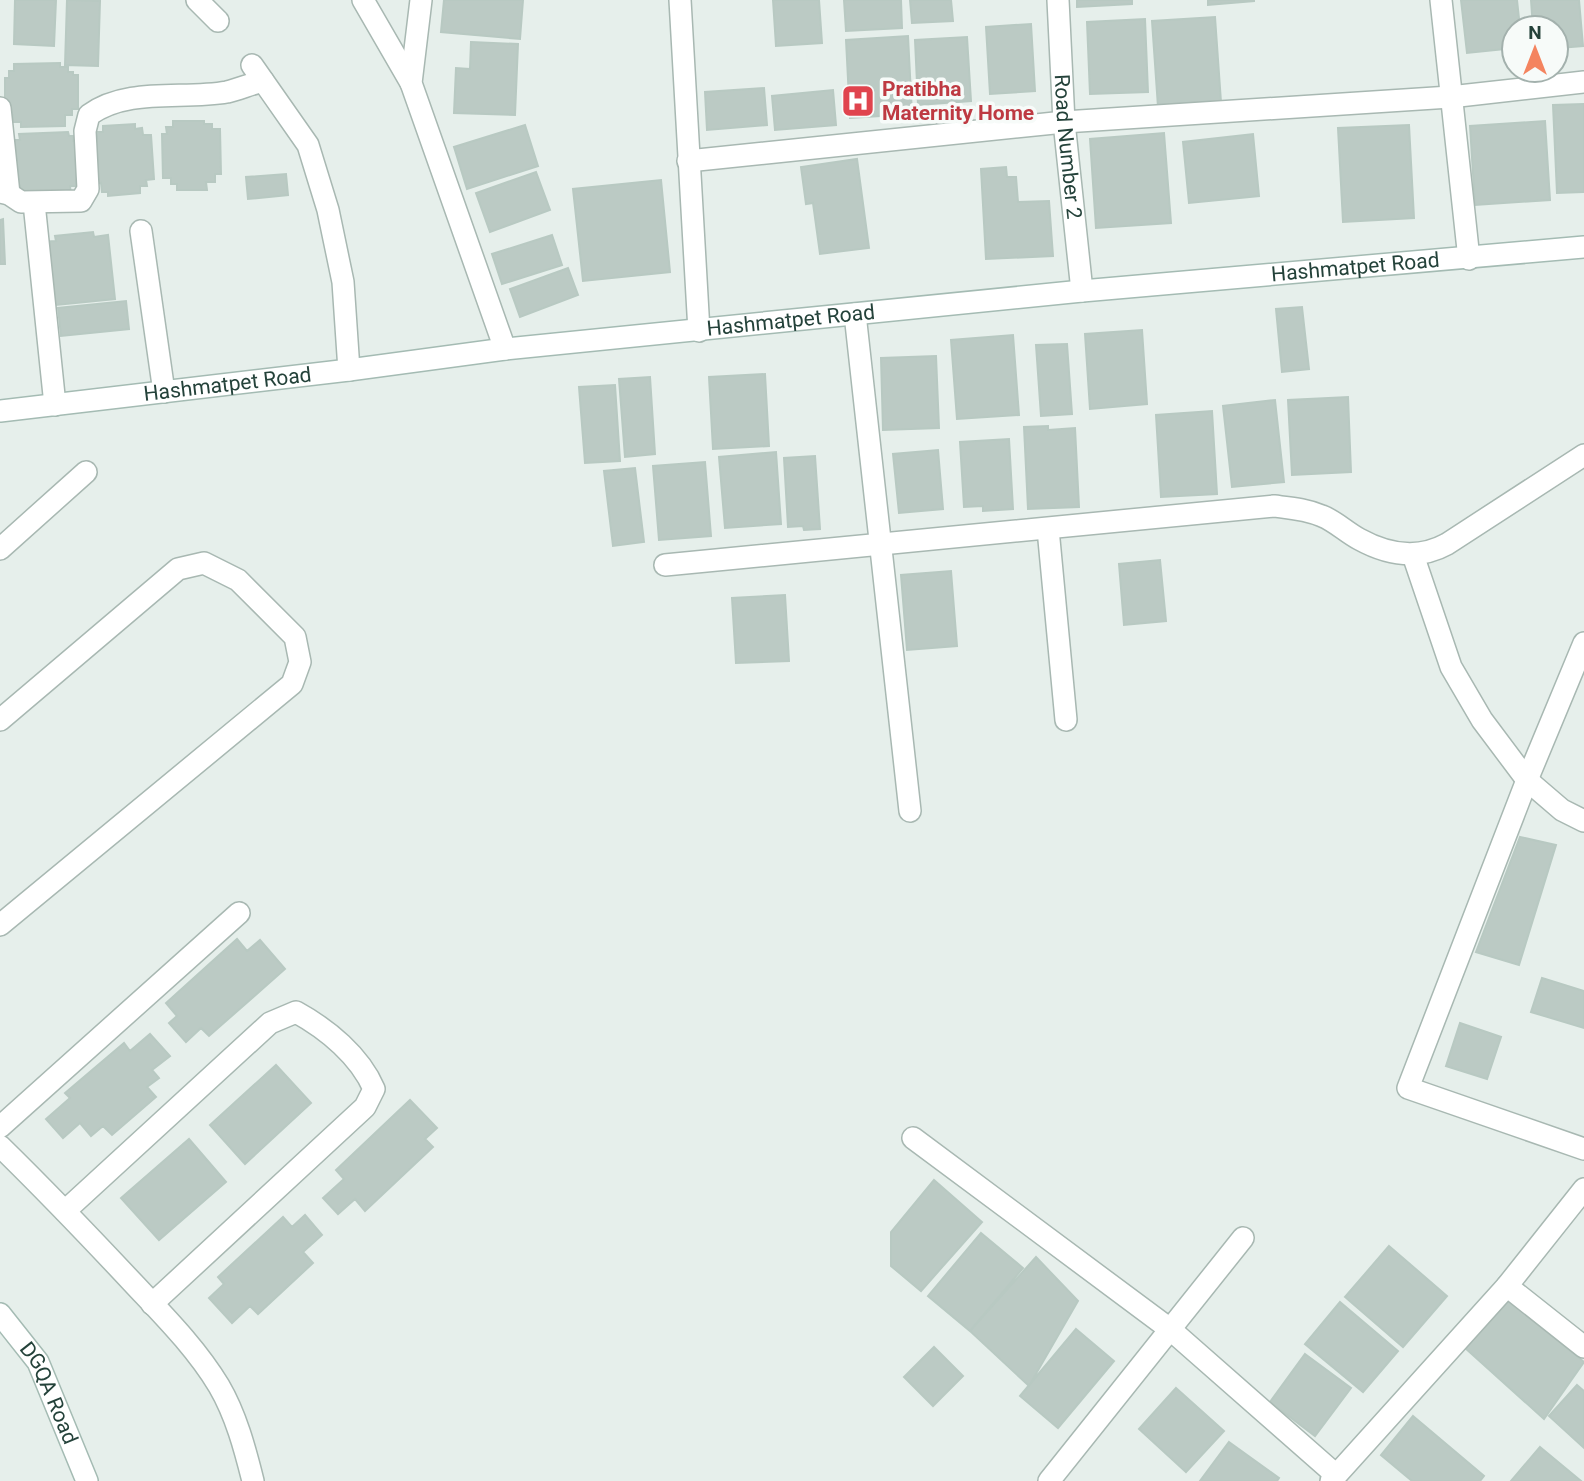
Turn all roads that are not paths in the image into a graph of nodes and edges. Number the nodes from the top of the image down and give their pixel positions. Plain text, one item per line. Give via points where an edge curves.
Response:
1 (197, 0) edge
2 (363, 0) edge
3 (421, 0) edge
4 (680, 0) edge
5 (1058, 0) edge
6 (1441, 0) edge
7 (218, 20) dead end
8 (1584, 82) edge
9 (411, 83) junction
10 (1450, 97) junction
11 (0, 108) edge
12 (1064, 122) junction
13 (688, 161) junction
14 (4, 193) edge
15 (33, 203) junction
16 (141, 231) dead end
17 (1584, 247) edge
18 (1469, 259) junction
19 (1082, 291) junction
20 (855, 314) junction
21 (698, 331) junction
22 (505, 349) junction
23 (349, 370) junction
24 (164, 392) junction
25 (55, 405) junction
26 (0, 411) edge
27 (1584, 455) edge
28 (86, 472) dead end
29 (1048, 529) junction
30 (880, 543) junction
31 (0, 549) edge
32 (1412, 555) junction
33 (665, 565) dead end
34 (1584, 643) edge
35 (0, 720) edge
36 (1066, 720) dead end
37 (1527, 780) junction
38 (910, 811) dead end
39 (1584, 821) edge
40 (239, 913) dead end
41 (0, 925) edge
42 (0, 1127) edge
43 (913, 1138) dead end
44 (0, 1146) edge
45 (1584, 1149) edge
46 (1584, 1189) edge
47 (65, 1211) junction
48 (1242, 1238) dead end
49 (1507, 1286) junction
50 (152, 1304) junction
51 (0, 1314) edge
52 (1171, 1330) junction
53 (1584, 1347) edge
54 (1334, 1478) edge
55 (87, 1481) edge
56 (253, 1481) edge
57 (1049, 1481) edge

1 - 7 street
2 - 9 street
3 - 9 street
4 - 13 street
5 - 12 street, Road Number 2
6 - 10 street
8 - 10 street
9 - 22 street
10 - 12 street
10 - 18 street
11 - 14 street
12 - 13 street
12 - 19 street, Road Number 2
13 - 21 street
14 - 15 street
15 - 23 street via 81,201 86,196 85,131 89,115 102,105 226,92 258,73 308,145 328,210 343,282
15 - 25 street
16 - 24 street
17 - 18 street, Hashmatpet Road
18 - 19 street, Hashmatpet Road
19 - 20 street, Hashmatpet Road
20 - 21 street, Hashmatpet Road
20 - 30 street
21 - 22 street, Hashmatpet Road
22 - 23 street, Hashmatpet Road
23 - 24 street, Hashmatpet Road
24 - 25 street, Hashmatpet Road
25 - 26 street, Hashmatpet Road
27 - 32 street via 1447,544
28 - 31 street
29 - 30 street
29 - 32 street via 1274,506 1309,510 1360,540
29 - 36 street
30 - 33 street
30 - 38 street
32 - 37 street via 1451,667 1482,720
34 - 37 street
35 - 41 street via 178,569 204,563 238,580 295,637 300,662 292,684
37 - 39 street via 1562,810
37 - 45 street via 1408,1088
40 - 42 street
43 - 52 street
44 - 47 street
46 - 49 street
47 - 50 street
47 - 50 street via 270,1023 296,1012 319,1024 366,1071 374,1089 365,1107
48 - 52 street
49 - 53 street
49 - 54 street
50 - 56 street via 219,1387
51 - 55 street, DGQA Road via 38,1362
52 - 54 street
52 - 57 street

